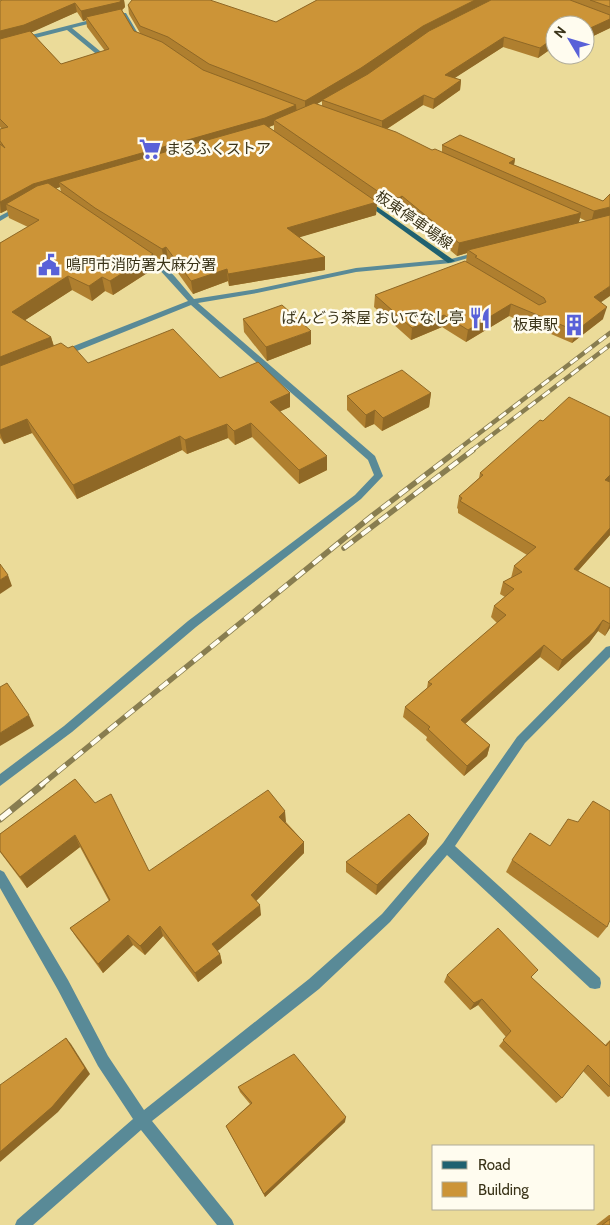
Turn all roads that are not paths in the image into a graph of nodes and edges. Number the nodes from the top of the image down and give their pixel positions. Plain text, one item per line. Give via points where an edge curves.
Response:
1 (130, 7) edge
2 (124, 14) junction
3 (114, 16) edge
4 (105, 19) edge
5 (67, 28) junction
6 (145, 40) edge
7 (0, 45) edge
8 (95, 60) edge
9 (362, 199) edge
10 (23, 206) edge
11 (0, 218) edge
12 (134, 248) edge
13 (488, 252) edge
14 (451, 261) junction
15 (459, 266) edge
16 (191, 302) junction
17 (59, 356) edge
18 (610, 650) edge
19 (0, 781) edge
20 (447, 847) junction
21 (0, 876) edge
22 (595, 982) dead end
23 (142, 1120) junction
24 (22, 1225) edge
25 (228, 1225) edge

1 - 2 street
2 - 3 street
2 - 6 street via 138,38
4 - 5 street
5 - 7 street
5 - 8 street via 104,58
9 - 14 main road, 板東停車場線
10 - 11 street
12 - 16 street via 158,263
13 - 14 street
14 - 15 street
14 - 16 street via 356,270
16 - 17 street
16 - 19 street via 372,458 379,476 358,497 192,624 68,730
18 - 20 street via 522,740
20 - 22 street
20 - 23 street via 386,918 314,984
21 - 23 street via 103,1061
23 - 24 street
23 - 25 street

